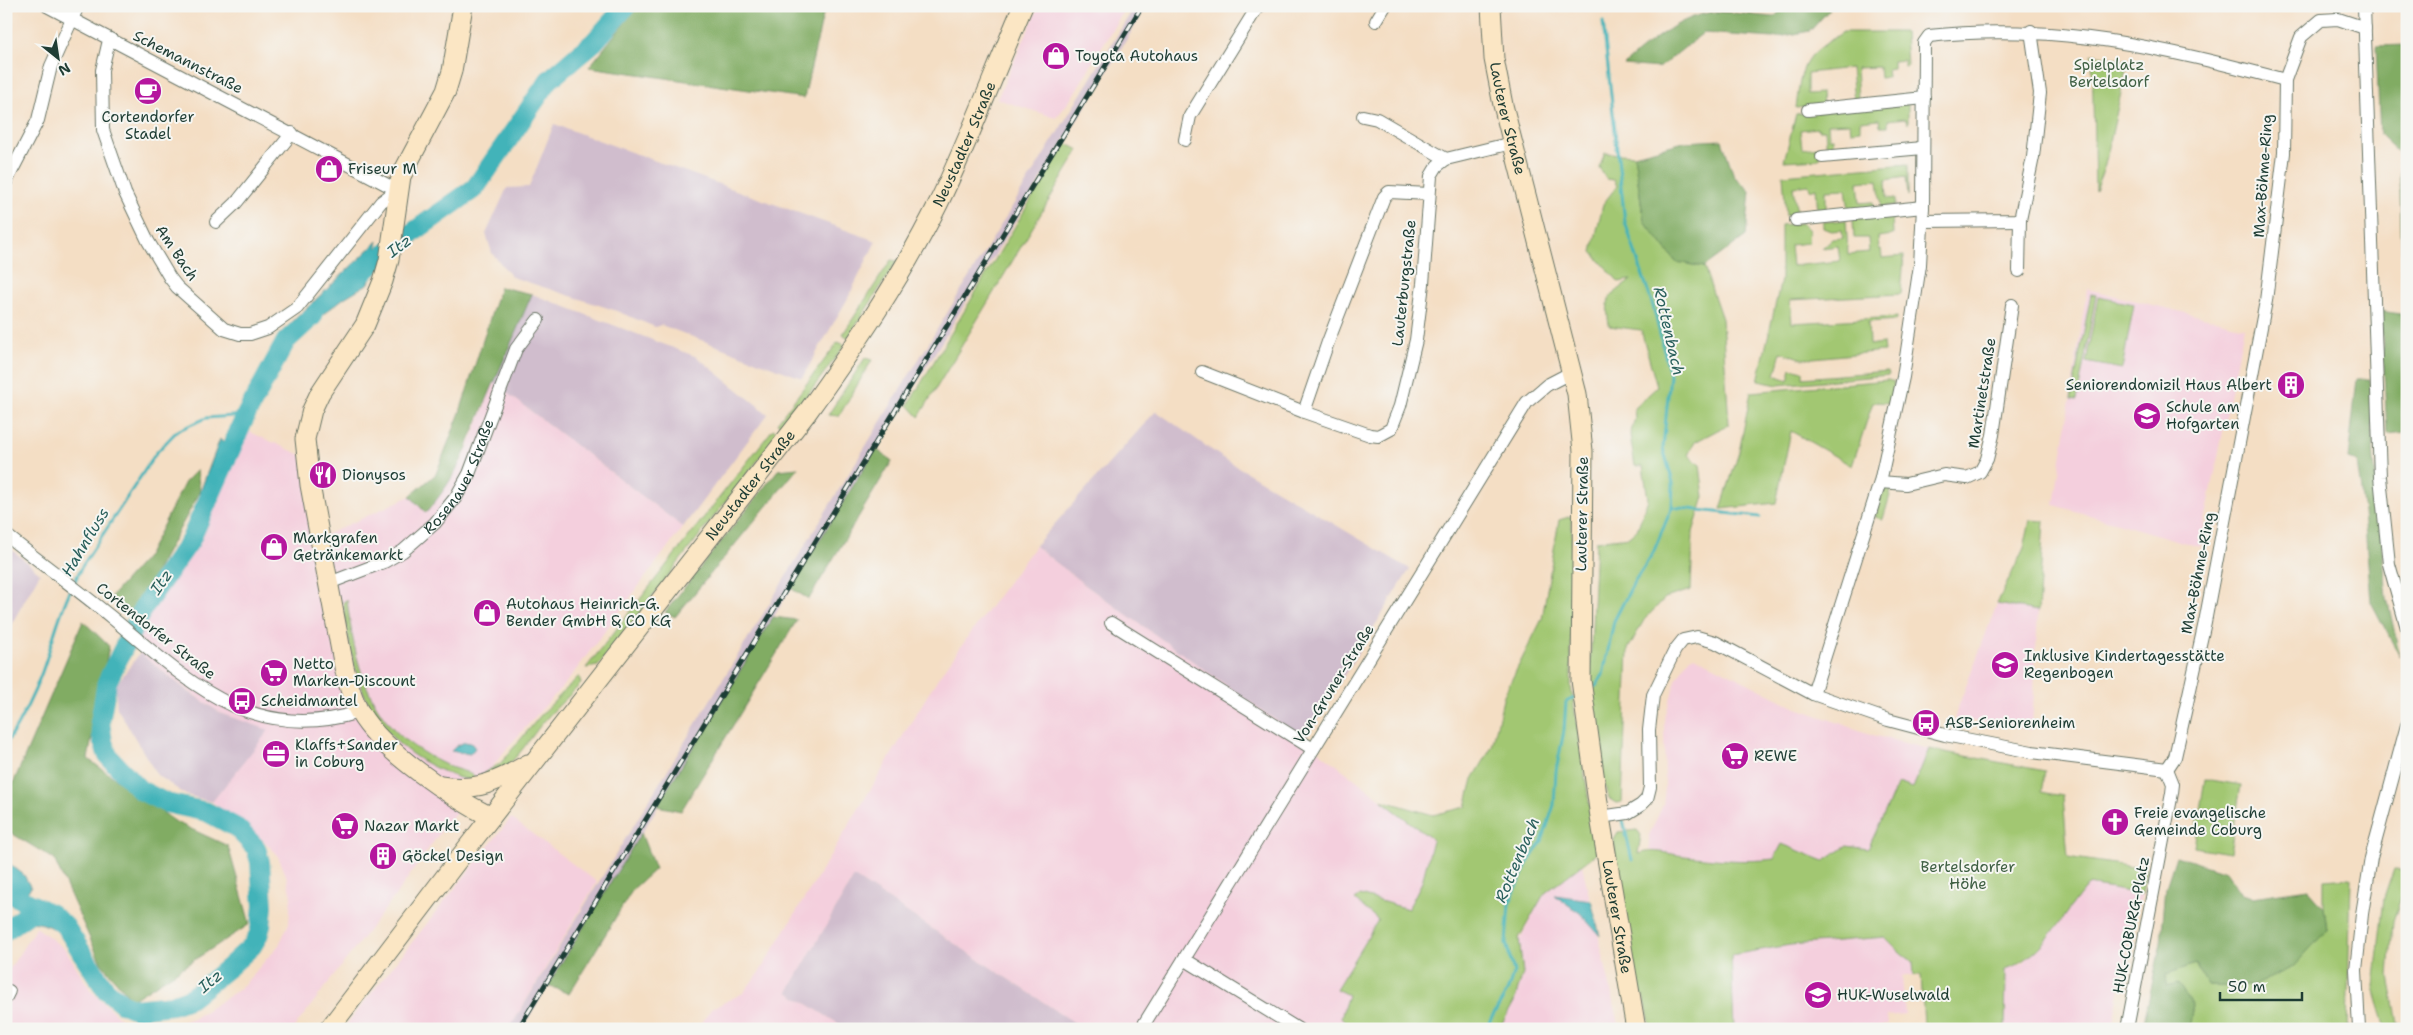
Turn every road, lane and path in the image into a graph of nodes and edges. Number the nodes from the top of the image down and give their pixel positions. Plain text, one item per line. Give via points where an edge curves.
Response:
1 (47, 6) edge
2 (78, 6) edge
3 (463, 6) edge
4 (1023, 6) edge
5 (1258, 6) edge
6 (1385, 6) edge
7 (1492, 6) edge
8 (2364, 6) edge
9 (71, 19) junction
10 (1376, 22) dead end
11 (2364, 28) junction
12 (2032, 31) junction
13 (109, 40) junction
14 (2285, 80) junction
15 (1924, 98) junction
16 (1808, 110) dead end
17 (1363, 116) dead end
18 (292, 133) junction
19 (1185, 140) dead end
20 (1512, 143) junction
21 (1923, 148) junction
22 (1822, 157) dead end
23 (1446, 159) junction
24 (6, 182) edge
25 (397, 190) junction
26 (1429, 194) junction
27 (1923, 208) junction
28 (1796, 220) dead end
29 (2020, 220) junction
30 (1922, 221) junction
31 (216, 222) dead end
32 (2019, 271) dead end
33 (2012, 305) dead end
34 (538, 320) dead end
35 (1202, 372) dead end
36 (1572, 372) junction
37 (1304, 412) junction
38 (1880, 482) junction
39 (6, 535) edge
40 (329, 583) junction
41 (1111, 623) dead end
42 (2407, 628) edge
43 (1813, 694) junction
44 (359, 712) junction
45 (2407, 725) edge
46 (1313, 749) junction
47 (539, 758) junction
48 (2167, 769) junction
49 (440, 786) junction
50 (491, 817) junction
51 (1600, 817) junction
52 (1184, 959) junction
53 (329, 1029) edge
54 (1141, 1029) edge
55 (1298, 1029) edge
56 (1636, 1029) edge
57 (2127, 1029) edge
58 (2359, 1029) edge

1 - 9 street, Schemannstraße
2 - 9 street
3 - 25 street via 446,91 406,162
4 - 47 street, Neustadter Straße via 939,202 863,333 806,414
5 - 19 street via 1190,116
6 - 10 street
7 - 20 street, Lauterer Straße via 1498,84
8 - 11 street
9 - 13 street, Schemannstraße
9 - 24 street via 50,66 38,120
11 - 14 street, Max-Böhme-Ring via 2338,19 2321,20 2301,37
11 - 42 street via 2380,477 2389,564
12 - 14 street via 2135,44
12 - 15 street via 1929,36 1924,43
12 - 29 street via 2040,93 2033,157
13 - 18 street, Schemannstraße
13 - 25 street, Am Bach via 102,70 103,130 125,193 170,278 224,329 250,334 268,328 297,308 381,202
14 - 48 street, Max-Böhme-Ring via 2284,153 2266,301 2205,622 2175,757
15 - 16 street
15 - 21 street
17 - 23 street via 1377,119
18 - 25 street, Schemannstraße
18 - 31 street via 236,203
20 - 23 street
20 - 36 street, Lauterer Straße
21 - 22 street
21 - 27 street
23 - 26 street, Lauterburgstraße via 1431,176
25 - 40 street via 392,240 383,281 365,325 320,393 305,439 310,486
26 - 37 street via 1389,192 1384,197
26 - 37 street, Lauterburgstraße via 1416,340 1394,424 1387,433 1370,435
27 - 28 street
27 - 30 street
29 - 30 street
29 - 32 street
30 - 38 street via 1920,268 1912,324
33 - 38 street, Martinetstraße via 1994,435 1988,459 1980,472 1967,478 1944,475 1906,484
34 - 40 street, Rosenauer Straße via 516,349 469,474 456,497 435,523 403,551 384,562
35 - 37 street, Lauterburgstraße
36 - 46 street, Von-Gruner-Straße via 1530,398
36 - 51 street, Lauterer Straße via 1583,451 1581,680
38 - 43 street
39 - 44 street, Cortendorfer Straße via 185,678 216,698 267,718 305,721 340,718
40 - 44 street via 344,667
41 - 46 street
43 - 48 street via 1888,720 1945,735 2032,752
43 - 51 street via 1715,642 1697,637 1682,640 1653,694 1647,798 1628,813
44 - 49 street via 388,745
45 - 58 street via 2371,858 2362,914 2356,970
46 - 52 street, Von-Gruner-Straße
47 - 49 street via 490,784 460,789
47 - 50 street, Neustadter Straße
48 - 57 street, HUK-COBURG-Platz via 2173,784
49 - 50 street
50 - 53 street, Neustadter Straße
51 - 56 street, Lauterer Straße
52 - 54 street, Von-Gruner-Straße
52 - 55 street

